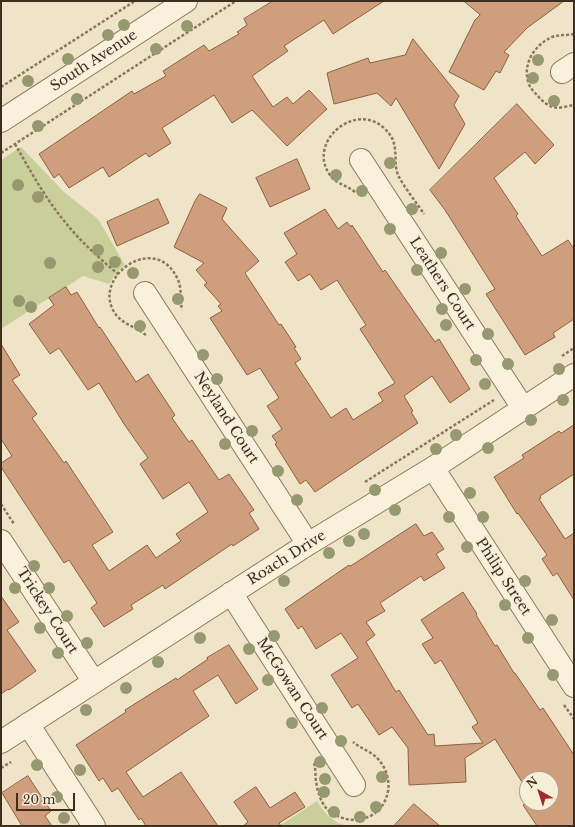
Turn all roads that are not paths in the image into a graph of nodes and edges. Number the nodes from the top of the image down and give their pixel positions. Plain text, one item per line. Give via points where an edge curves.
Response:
1 (186, 1) edge
2 (1, 121) edge
3 (361, 160) dead end
4 (145, 293) dead end
5 (574, 375) edge
6 (522, 408) junction
7 (433, 468) junction
8 (1, 541) edge
9 (308, 544) junction
10 (231, 594) junction
11 (94, 682) junction
12 (574, 686) edge
13 (28, 724) junction
14 (1, 742) edge
15 (354, 785) dead end
16 (94, 826) edge

1 - 2 street, South Avenue
3 - 6 street, Leathers Court
4 - 9 street, Neyland Court
5 - 6 street, Roach Drive
6 - 7 street, Roach Drive
7 - 9 street, Roach Drive
7 - 12 street, Philip Street
8 - 11 street, Trickey Court
9 - 10 street, Roach Drive
10 - 11 street, Roach Drive
10 - 15 street, McGowan Court
11 - 13 street, Roach Drive
13 - 14 street, Roach Drive
13 - 16 street

